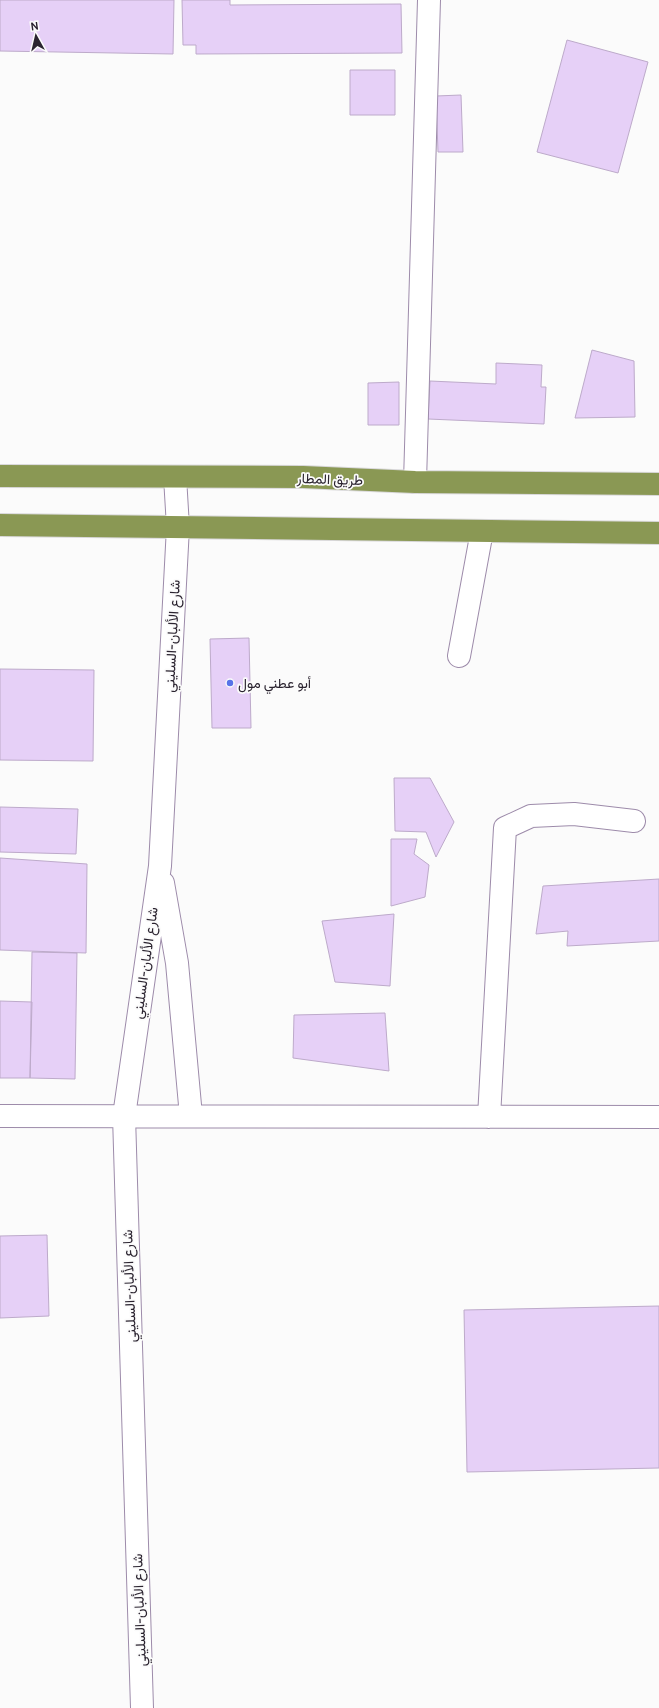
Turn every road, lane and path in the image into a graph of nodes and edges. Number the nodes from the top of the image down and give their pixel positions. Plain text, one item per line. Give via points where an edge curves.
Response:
1 (429, 0) edge
2 (0, 476) edge
3 (175, 478) junction
4 (415, 482) junction
5 (659, 484) edge
6 (0, 526) edge
7 (178, 527) junction
8 (482, 531) junction
9 (659, 533) edge
10 (459, 656) dead end
11 (634, 821) dead end
12 (160, 866) junction
13 (0, 1116) edge
14 (124, 1116) junction
15 (191, 1116) junction
16 (489, 1117) junction
17 (659, 1117) edge
18 (142, 1708) edge

1 - 4 street
2 - 3 highway, طريق المطار
3 - 4 highway, طريق المطار via 303,477
3 - 7 street, شارع الألبان-السليني
4 - 5 highway, طريق المطار
6 - 7 highway
7 - 8 highway
7 - 12 street, شارع الألبان-السليني
8 - 9 highway
8 - 10 street
11 - 16 street via 574,814 531,816 505,828
12 - 14 street, شارع الألبان-السليني
12 - 15 street, شارع الألبان-السليني via 177,963
13 - 14 street
14 - 15 street
14 - 18 street, شارع الألبان-السليني
15 - 16 street
16 - 17 street

